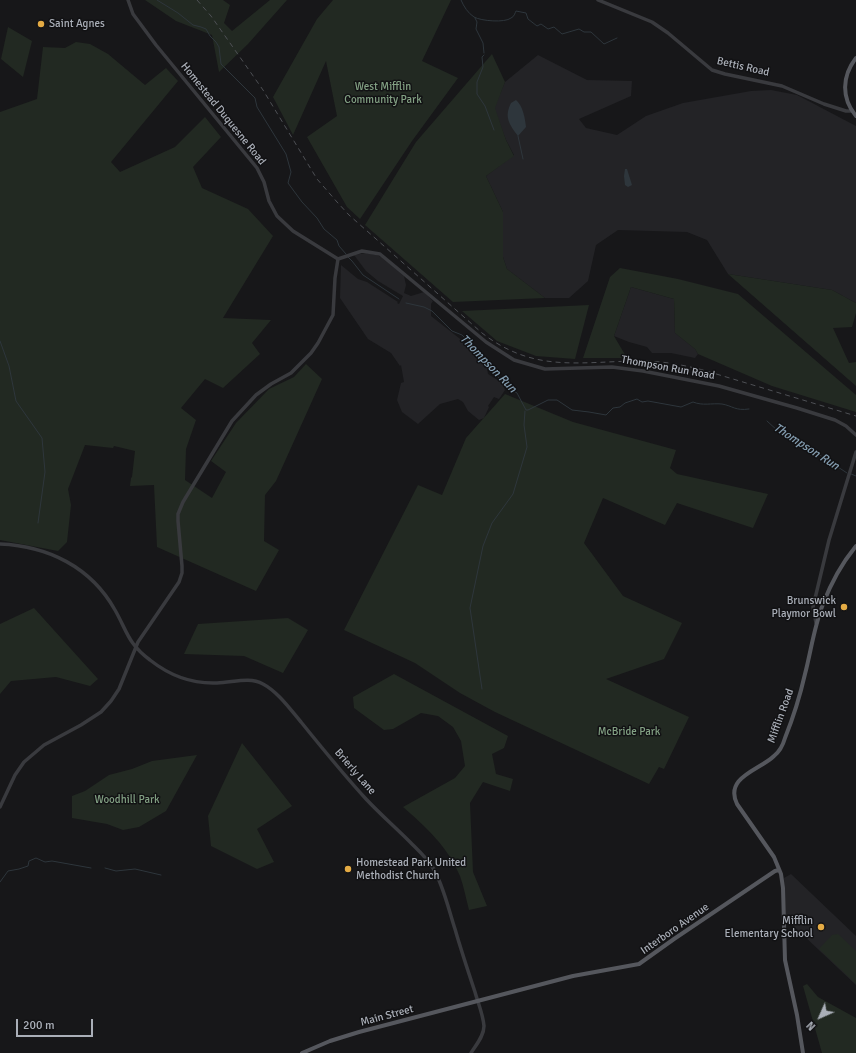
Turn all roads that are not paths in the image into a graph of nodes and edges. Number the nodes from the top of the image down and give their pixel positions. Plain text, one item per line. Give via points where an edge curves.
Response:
1 (128, 0) edge
2 (598, 0) edge
3 (856, 58) edge
4 (852, 111) junction
5 (856, 116) edge
6 (338, 259) junction
7 (856, 435) edge
8 (856, 452) edge
9 (0, 544) edge
10 (856, 546) edge
11 (816, 624) junction
12 (136, 648) junction
13 (0, 807) edge
14 (780, 870) junction
15 (478, 1001) junction
16 (302, 1053) edge
17 (471, 1053) edge
18 (803, 1053) edge

1 - 6 street, Homestead Duquesne Road via 132,14 257,168 277,216 293,231
2 - 4 street, Bettis Road via 660,27 712,70 774,83 824,104
3 - 4 main road via 847,74 844,87
4 - 5 main road
6 - 7 street, Thompson Run Road via 362,251 380,254 486,342 514,360 545,369 612,367 719,386 835,420
6 - 12 street via 333,315 318,343 291,373 256,395 232,421 183,502 178,514 182,573 179,582
8 - 11 street, Mifflin Road via 829,540 813,607
9 - 12 street via 37,549 75,566 96,584 109,600
10 - 11 main road via 833,581
11 - 14 main road, Mifflin Road via 805,676 784,740 774,756 744,776 734,791 737,804 774,857
12 - 13 street via 119,689 111,701 101,712 32,754 15,775
12 - 15 street, Brierly Lane via 167,672 182,678 217,683 256,681 273,691 367,800 433,868 448,905
14 - 15 main road, Interboro Avenue via 639,964 574,976
14 - 18 main road, Mifflin Road via 785,960
15 - 16 main road, Main Street via 351,1034
15 - 17 street, Brierly Lane via 484,1027

